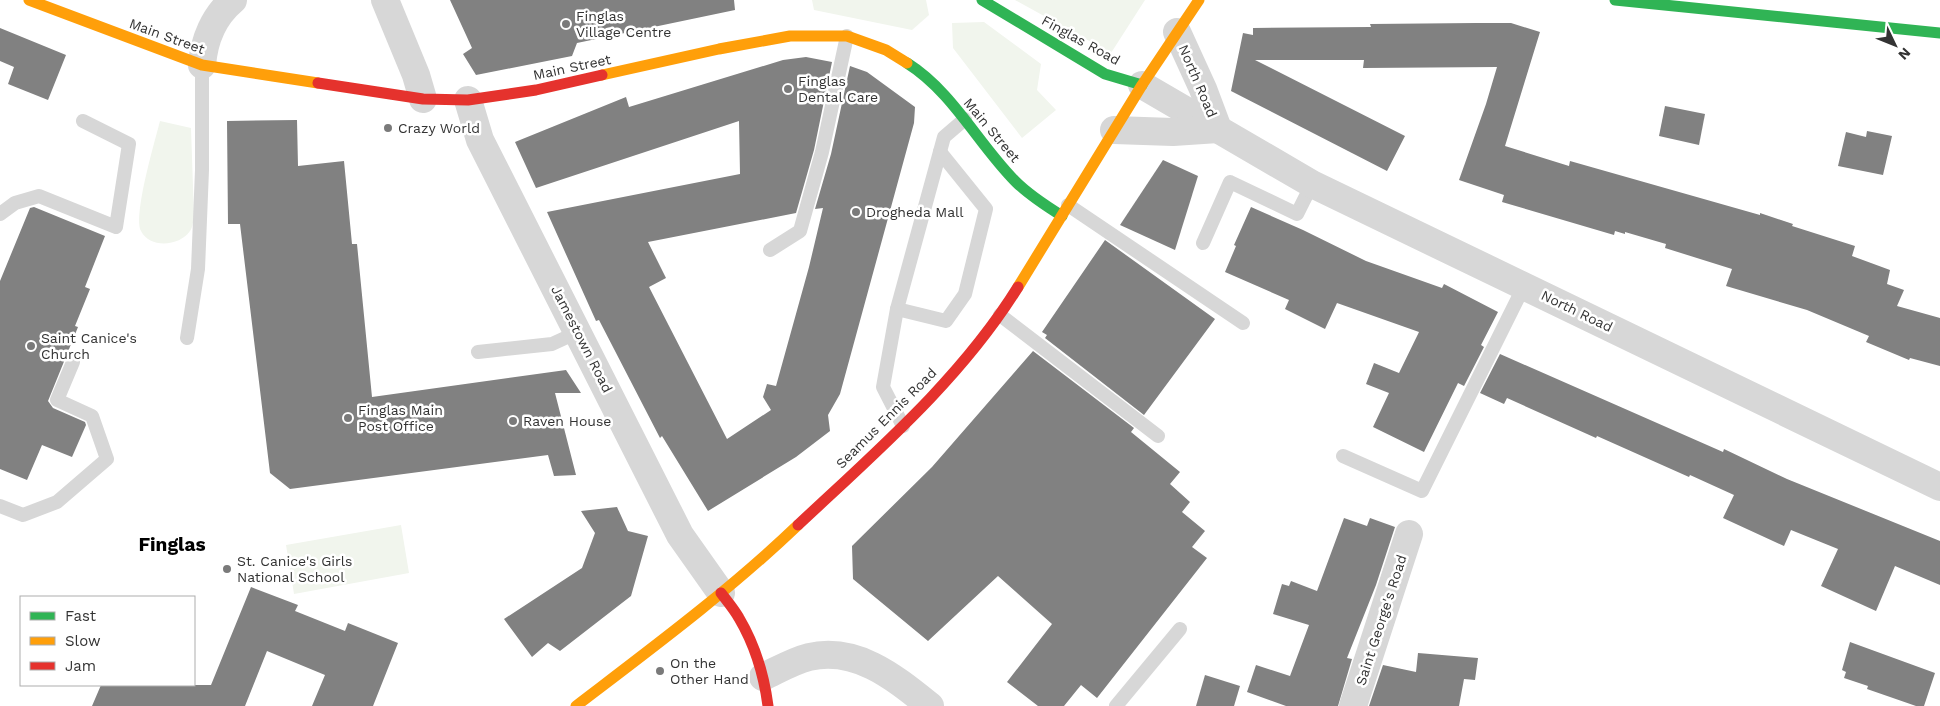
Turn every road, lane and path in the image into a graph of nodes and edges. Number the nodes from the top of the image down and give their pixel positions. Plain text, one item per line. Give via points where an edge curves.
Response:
1 (29, 0) edge
2 (234, 0) edge
3 (384, 0) edge
4 (982, 0) edge
5 (1199, 0) edge
6 (1615, 0) edge
7 (1177, 32) junction
8 (1940, 33) edge
9 (847, 36) junction
10 (202, 65) junction
11 (1142, 85) junction
12 (423, 99) junction
13 (468, 100) junction
14 (965, 119) junction
15 (83, 121) dead end
16 (1218, 129) junction
17 (1114, 130) junction
18 (940, 152) junction
19 (1312, 184) junction
20 (1065, 211) junction
21 (0, 214) edge
22 (1204, 243) dead end
23 (770, 250) dead end
24 (1524, 286) junction
25 (897, 310) junction
26 (1000, 315) junction
27 (1244, 323) dead end
28 (578, 332) junction
29 (187, 338) dead end
30 (478, 352) dead end
31 (73, 362) dead end
32 (903, 426) junction
33 (1158, 436) dead end
34 (1343, 456) dead end
35 (1940, 487) edge
36 (0, 506) edge
37 (1409, 534) dead end
38 (721, 593) junction
39 (1180, 629) dead end
40 (763, 677) junction
41 (576, 706) edge
42 (768, 706) edge
43 (930, 706) edge
44 (1116, 706) edge
45 (1353, 706) edge

1 - 10 main road, Main Street
2 - 10 street via 222,10 204,46
3 - 12 street
4 - 11 main road, Finglas Road via 1105,74
5 - 7 main road, Seamus Ennis Road
6 - 8 main road
7 - 11 main road, Seamus Ennis Road
7 - 16 street, North Road
9 - 13 main road, Main Street via 790,36 536,90
9 - 14 main road, Main Street via 886,50 910,65 930,81
9 - 23 lane via 822,152 800,231
10 - 12 main road, Main Street
10 - 29 lane via 198,269
11 - 16 street, North Road
11 - 17 main road, Seamus Ennis Road
12 - 13 main road, Main Street
13 - 28 street, Jamestown Road via 480,140
14 - 18 lane via 944,137
14 - 20 main road, Main Street via 1016,182 1046,206
15 - 21 lane via 129,144 116,227 39,196
16 - 17 street, North Road via 1173,132
16 - 19 street, North Road
17 - 20 main road, Seamus Ennis Road
18 - 25 lane
18 - 25 lane via 986,209 966,294 946,321
19 - 22 lane via 1296,214 1230,182
19 - 24 street, North Road
20 - 26 main road, Seamus Ennis Road
20 - 27 lane
24 - 34 lane via 1422,490
24 - 35 street, North Road
25 - 32 lane via 883,387
26 - 32 main road, Seamus Ennis Road via 973,350
26 - 33 lane
28 - 30 lane via 552,344
28 - 38 street, Jamestown Road via 680,535
31 - 36 lane via 57,400 92,416 107,459 57,502 23,515
32 - 38 main road, Seamus Ennis Road via 769,553
37 - 45 street, Saint George's Road
38 - 40 main road, Jamestown Road via 741,620
38 - 41 main road, Seamus Ennis Road
39 - 44 lane
40 - 42 main road, Jamestown Road
40 - 43 street via 809,657 825,654 846,656 862,660 896,679

